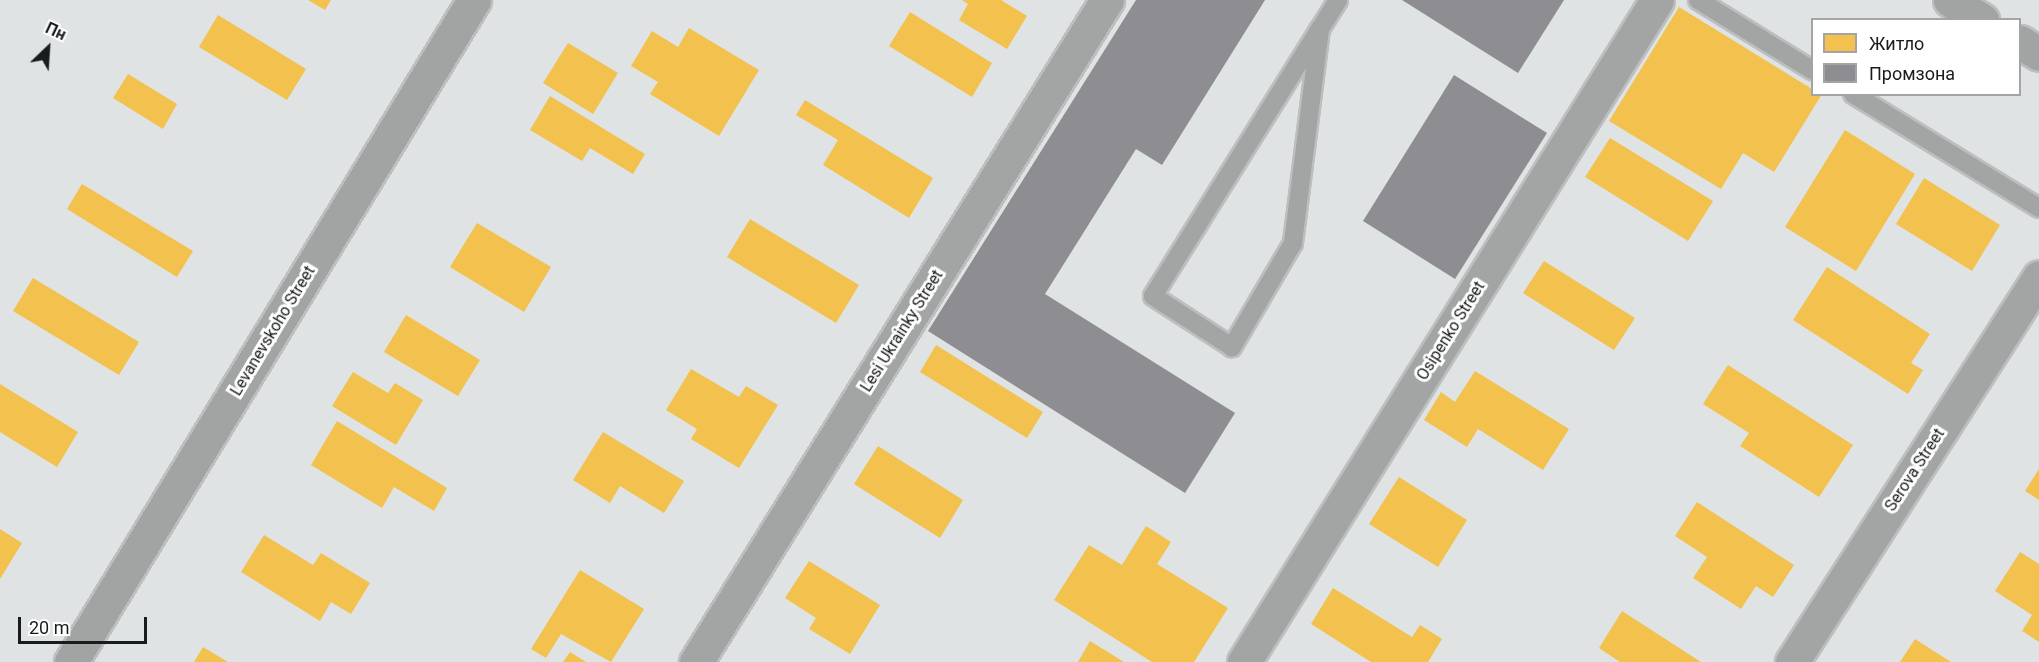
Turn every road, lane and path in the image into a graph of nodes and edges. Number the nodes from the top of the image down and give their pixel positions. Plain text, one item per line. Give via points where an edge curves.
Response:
1 (474, 0) edge
2 (1107, 0) edge
3 (1338, 0) edge
4 (1657, 0) edge
5 (1698, 0) edge
6 (1950, 0) edge
7 (1979, 18) edge
8 (1320, 29) junction
9 (2021, 43) edge
10 (2039, 54) edge
11 (1811, 69) edge
12 (1856, 96) edge
13 (2039, 208) edge
14 (2039, 277) edge
15 (71, 662) edge
16 (696, 662) edge
17 (1244, 662) edge
18 (1792, 662) edge

1 - 15 street, Levanevskoho Street
2 - 16 street, Lesi Ukrainky Street
3 - 8 lane
4 - 17 street, Osipenko Street
5 - 11 lane
6 - 7 street
8 - 8 lane via 1293,243 1232,347 1153,296
9 - 10 street
12 - 13 lane
14 - 18 street, Serova Street

